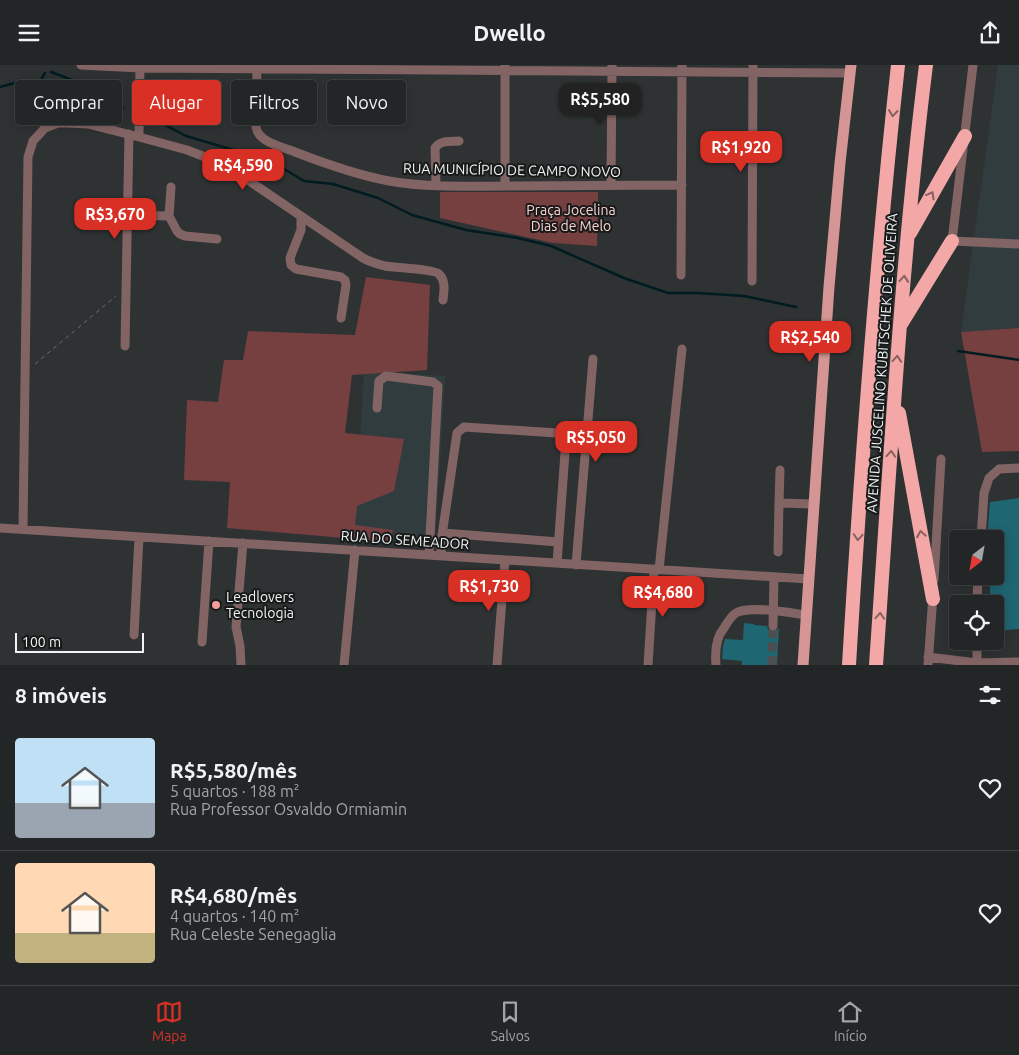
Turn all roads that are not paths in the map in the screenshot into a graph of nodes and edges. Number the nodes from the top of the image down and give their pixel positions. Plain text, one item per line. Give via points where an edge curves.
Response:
1 (81, 65) edge
2 (898, 65) edge
3 (926, 65) edge
4 (973, 65) edge
5 (140, 67) edge
6 (257, 67) edge
7 (392, 67) edge
8 (506, 68) edge
9 (612, 68) edge
10 (682, 68) edge
11 (753, 69) edge
12 (850, 69) edge
13 (128, 134) junction
14 (964, 136) junction
15 (139, 137) junction
16 (459, 141) dead end
17 (436, 185) junction
18 (611, 185) junction
19 (682, 185) junction
20 (505, 186) junction
21 (171, 187) dead end
22 (127, 215) junction
23 (169, 216) junction
24 (302, 217) junction
25 (907, 238) junction
26 (217, 239) dead end
27 (952, 241) junction
28 (1019, 244) edge
29 (681, 275) dead end
30 (752, 281) dead end
31 (443, 300) dead end
32 (341, 318) dead end
33 (900, 327) junction
34 (125, 346) dead end
35 (682, 349) dead end
36 (593, 359) dead end
37 (895, 391) junction
38 (377, 408) dead end
39 (941, 459) dead end
40 (1019, 468) edge
41 (780, 470) dead end
42 (779, 503) junction
43 (813, 504) junction
44 (0, 528) edge
45 (23, 529) junction
46 (982, 530) edge
47 (443, 533) junction
48 (139, 537) junction
49 (209, 541) junction
50 (558, 542) junction
51 (242, 543) junction
52 (354, 550) junction
53 (778, 552) dead end
54 (429, 555) junction
55 (441, 556) junction
56 (505, 560) junction
57 (557, 563) junction
58 (576, 565) junction
59 (656, 570) junction
60 (774, 577) junction
61 (808, 579) junction
62 (933, 599) junction
63 (773, 610) junction
64 (806, 615) junction
65 (773, 626) tunnel mouth
66 (134, 635) dead end
67 (202, 642) dead end
68 (977, 650) edge
69 (928, 661) edge
70 (1019, 662) edge
71 (977, 663) junction
72 (241, 665) edge
73 (344, 665) edge
74 (496, 665) edge
75 (648, 665) edge
76 (716, 665) edge
77 (803, 665) edge
78 (850, 665) edge
79 (876, 665) edge

1 - 5 street
2 -> 78 highway, AVENIDA JUSCELINO KUBITSCHEK DE OLIVEIRA via 872,337
3 - 25 highway, AVENIDA JUSCELINO KUBITSCHEK DE OLIVEIRA
4 - 14 street
5 - 6 street
5 - 15 street
6 - 7 street
6 - 17 street, RUA MUNICÍPIO DE CAMPO NOVO via 256,127 266,141 346,171 387,181
7 - 8 street
8 - 9 street
8 - 20 street
9 - 10 street
9 - 18 street
10 - 11 street
10 - 19 street
11 - 12 street
11 - 30 street
12 - 43 main road
13 - 15 street
13 - 22 street
13 - 45 street via 88,124 58,123 45,128 30,149
25 -> 14 highway
14 - 27 street
15 - 24 street via 218,162
16 - 17 street via 437,144
17 - 20 street, RUA MUNICÍPIO DE CAMPO NOVO
18 - 19 street, RUA MUNICÍPIO DE CAMPO NOVO
18 - 20 street, RUA MUNICÍPIO DE CAMPO NOVO
19 - 29 street
21 - 23 street
22 - 23 street
22 - 34 street
23 - 26 street via 180,234
24 - 31 street via 350,251 374,263 436,272 444,282
24 - 32 street via 299,239 290,258 291,265 344,280
33 -> 25 highway, AVENIDA JUSCELINO KUBITSCHEK DE OLIVEIRA
27 - 28 street
27 - 33 highway
37 -> 33 highway, AVENIDA JUSCELINO KUBITSCHEK DE OLIVEIRA
35 - 59 street
36 - 58 street
62 -> 37 highway
79 -> 37 highway, AVENIDA JUSCELINO KUBITSCHEK DE OLIVEIRA
38 - 54 street via 379,381 386,376 433,382 438,386
39 - 62 street
40 - 46 street via 999,469 989,479 984,493
41 - 42 street
42 - 43 street
42 - 53 street
43 - 61 main road
44 - 45 street, RUA DO SEMEADOR
45 - 48 street, RUA DO SEMEADOR
47 - 50 street
47 - 50 street via 460,430 464,427 557,433 566,439
47 - 55 street
48 - 49 street, RUA DO SEMEADOR
48 - 66 street
49 - 51 street, RUA DO SEMEADOR
49 - 67 street
50 - 57 street
51 - 52 street, RUA DO SEMEADOR
51 - 72 street via 236,627
52 - 54 street, RUA DO SEMEADOR
52 - 73 street
54 - 55 street, RUA DO SEMEADOR
55 - 56 street, RUA DO SEMEADOR
56 - 57 street, RUA DO SEMEADOR
56 - 74 street
57 - 58 street, RUA DO SEMEADOR
58 - 59 street, RUA DO SEMEADOR
59 - 60 street, RUA DO SEMEADOR
59 - 75 street
60 - 61 street, RUA DO SEMEADOR
60 - 63 street
61 - 64 main road
62 - 69 street
63 - 64 street
63 - 65 street
63 - 76 street via 735,613 717,639
64 - 77 main road
68 - 71 street
69 - 71 street
70 - 71 street

